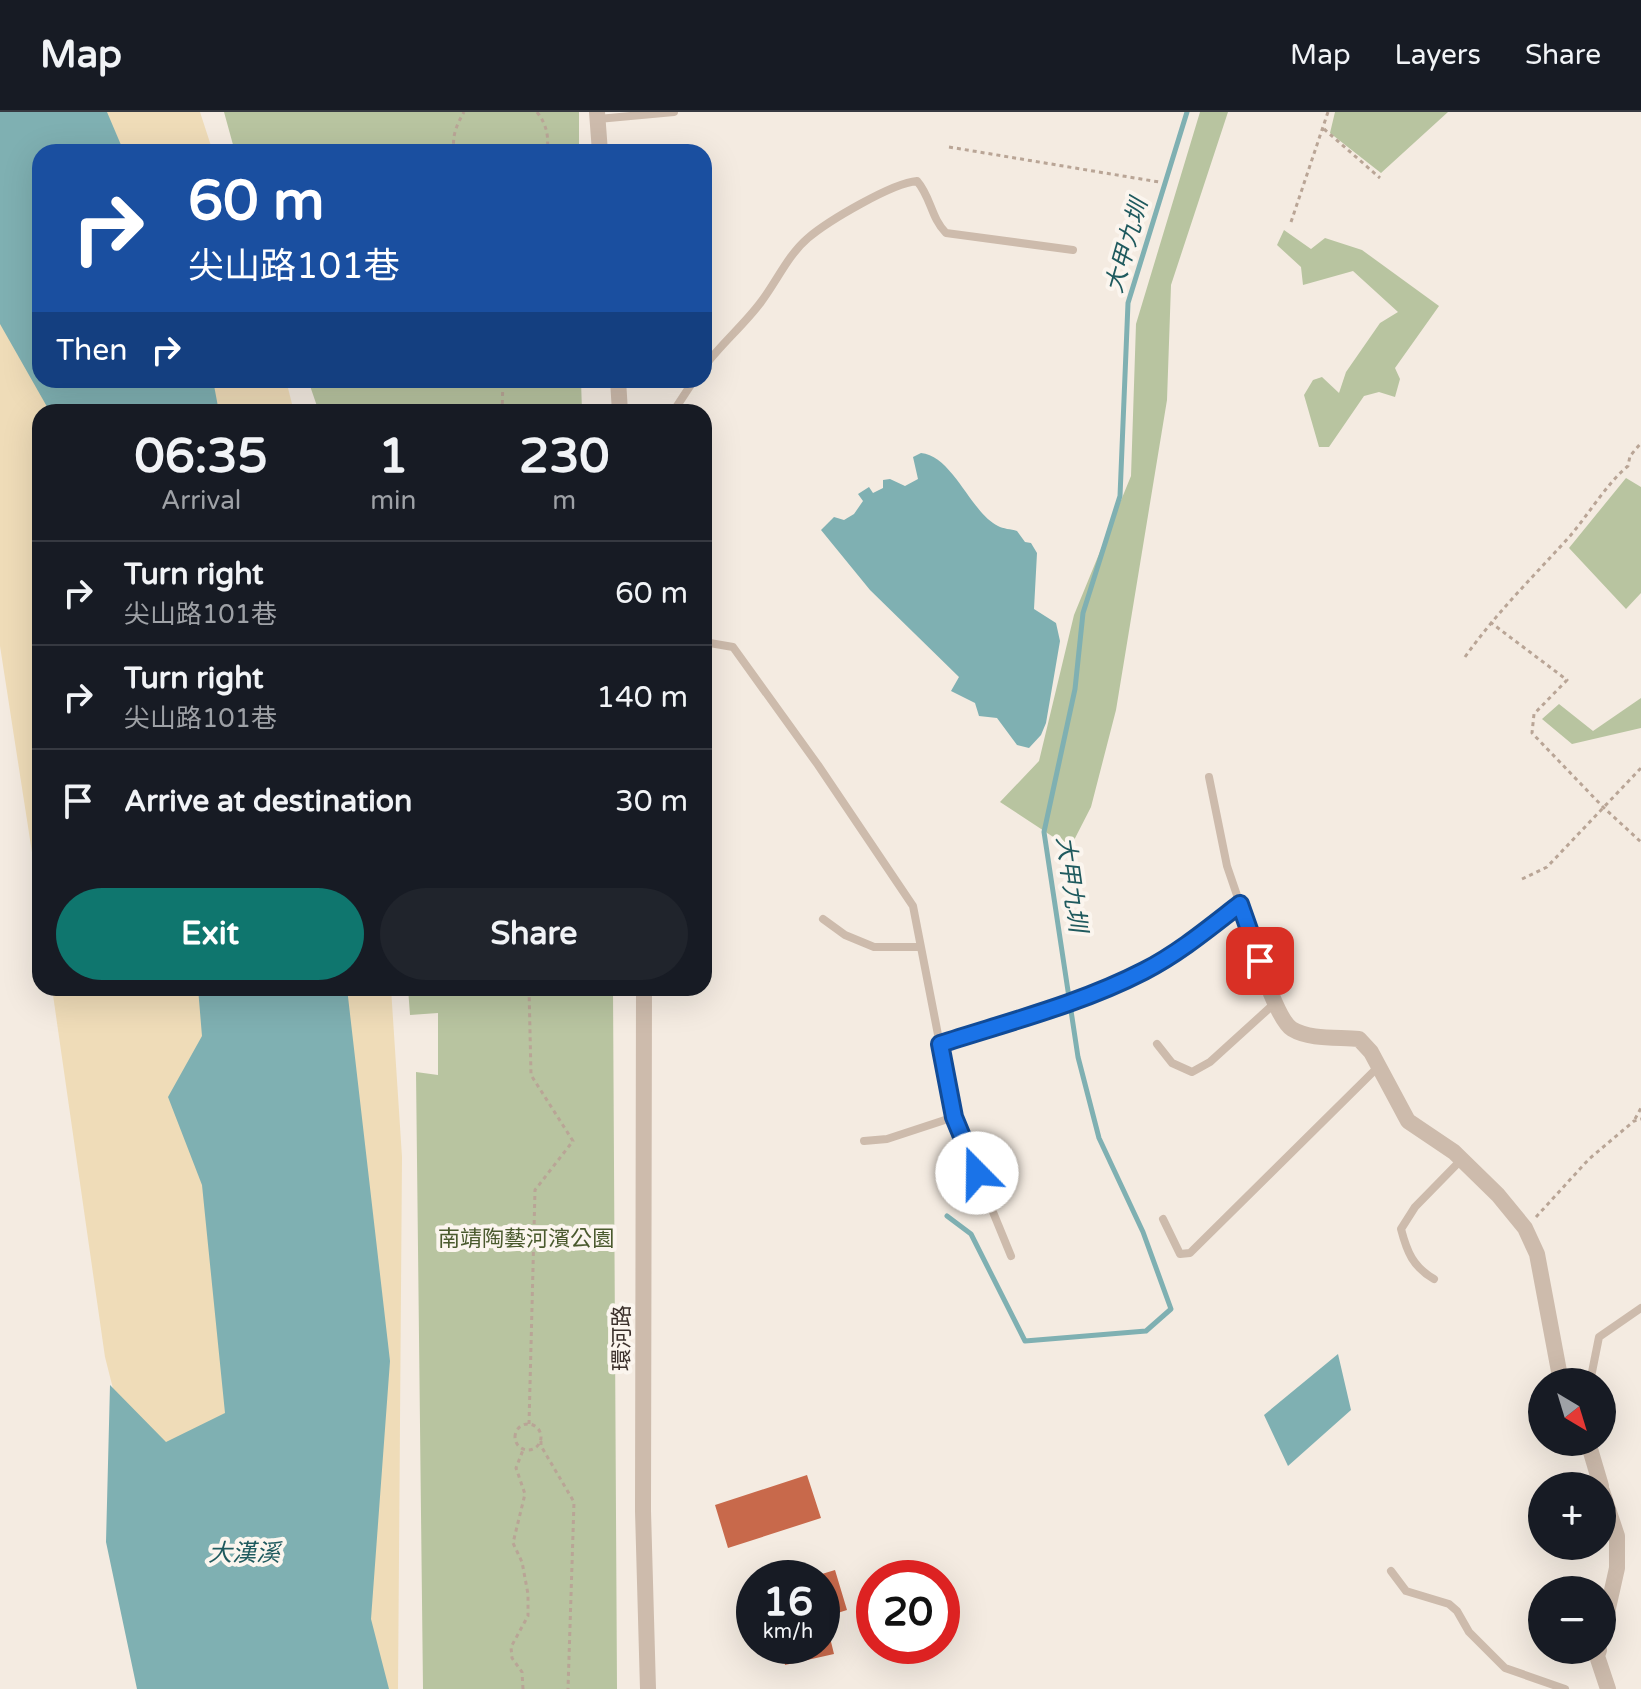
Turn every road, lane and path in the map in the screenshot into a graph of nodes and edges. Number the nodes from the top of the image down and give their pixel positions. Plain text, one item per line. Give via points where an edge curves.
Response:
1 (464, 112) edge
2 (537, 112) edge
3 (674, 112) edge
4 (1328, 112) edge
5 (597, 115) edge
6 (1324, 129) junction
7 (453, 144) edge
8 (547, 144) edge
9 (599, 144) edge
10 (949, 147) dead end
11 (1380, 178) dead end
12 (1159, 182) dead end
13 (1291, 222) dead end
14 (1073, 250) dead end
15 (712, 358) edge
16 (1641, 443) edge
17 (1490, 622) junction
18 (712, 643) edge
19 (1465, 657) dead end
20 (1641, 768) edge
21 (1209, 777) dead end
22 (1603, 807) junction
23 (1641, 842) edge
24 (1522, 879) dead end
25 (1240, 904) junction
26 (823, 919) dead end
27 (920, 947) junction
28 (529, 996) edge
29 (644, 996) edge
30 (1275, 1003) junction
31 (940, 1044) junction
32 (1157, 1044) dead end
33 (1378, 1067) junction
34 (1641, 1108) edge
35 (954, 1117) junction
36 (1641, 1119) edge
37 (1634, 1121) junction
38 (864, 1141) dead end
39 (1462, 1159) junction
40 (1163, 1219) dead end
41 (1525, 1228) junction
42 (1011, 1256) dead end
43 (1434, 1279) dead end
44 (1641, 1308) edge
45 (1558, 1368) edge
46 (1593, 1368) edge
47 (529, 1424) junction
48 (541, 1441) junction
49 (523, 1450) junction
50 (1616, 1533) edge
51 (1391, 1571) dead end
52 (1615, 1576) edge
53 (1600, 1664) edge
54 (523, 1689) edge
55 (568, 1689) edge
56 (648, 1689) edge
57 (1565, 1689) edge
58 (1608, 1689) edge

1 - 7 path
2 - 8 path
3 - 5 lane
4 - 6 path
5 - 9 street
6 - 11 path
6 - 13 path
10 - 12 path
14 - 15 lane via 946,233 926,191 917,181 905,182 808,238
16 - 17 path via 1571,535
17 - 19 path
17 - 22 path via 1567,680 1534,714 1532,733
18 - 27 lane via 733,647 818,765 913,906
20 - 22 path
21 - 25 lane
22 - 23 path
22 - 24 path via 1547,867
25 - 30 street
25 - 31 street via 1142,972 1070,1002
26 - 27 lane via 874,947
27 - 31 lane
28 - 47 path via 531,1075 573,1141 535,1190
29 - 56 street, 環河路
30 - 32 lane via 1192,1072 1172,1063
30 - 33 street via 1289,1028 1307,1035 1359,1039
31 - 35 lane
33 - 39 street via 1408,1121
33 - 40 lane via 1190,1253 1180,1254
34 - 37 path
35 - 38 lane
35 - 42 lane
36 - 37 path
37 - 41 path via 1589,1159
39 - 41 street
39 - 43 lane via 1401,1229 1419,1271
41 - 45 street via 1537,1254
44 - 46 lane via 1599,1337
47 - 48 path via 538,1429
47 - 49 path via 515,1435
48 - 49 path via 536,1448
48 - 55 path via 574,1502
49 - 54 path via 516,1468 525,1494 513,1543 522,1562 528,1616 511,1647
50 - 52 street
51 - 57 lane via 1406,1591 1449,1604 1505,1668
53 - 58 street

